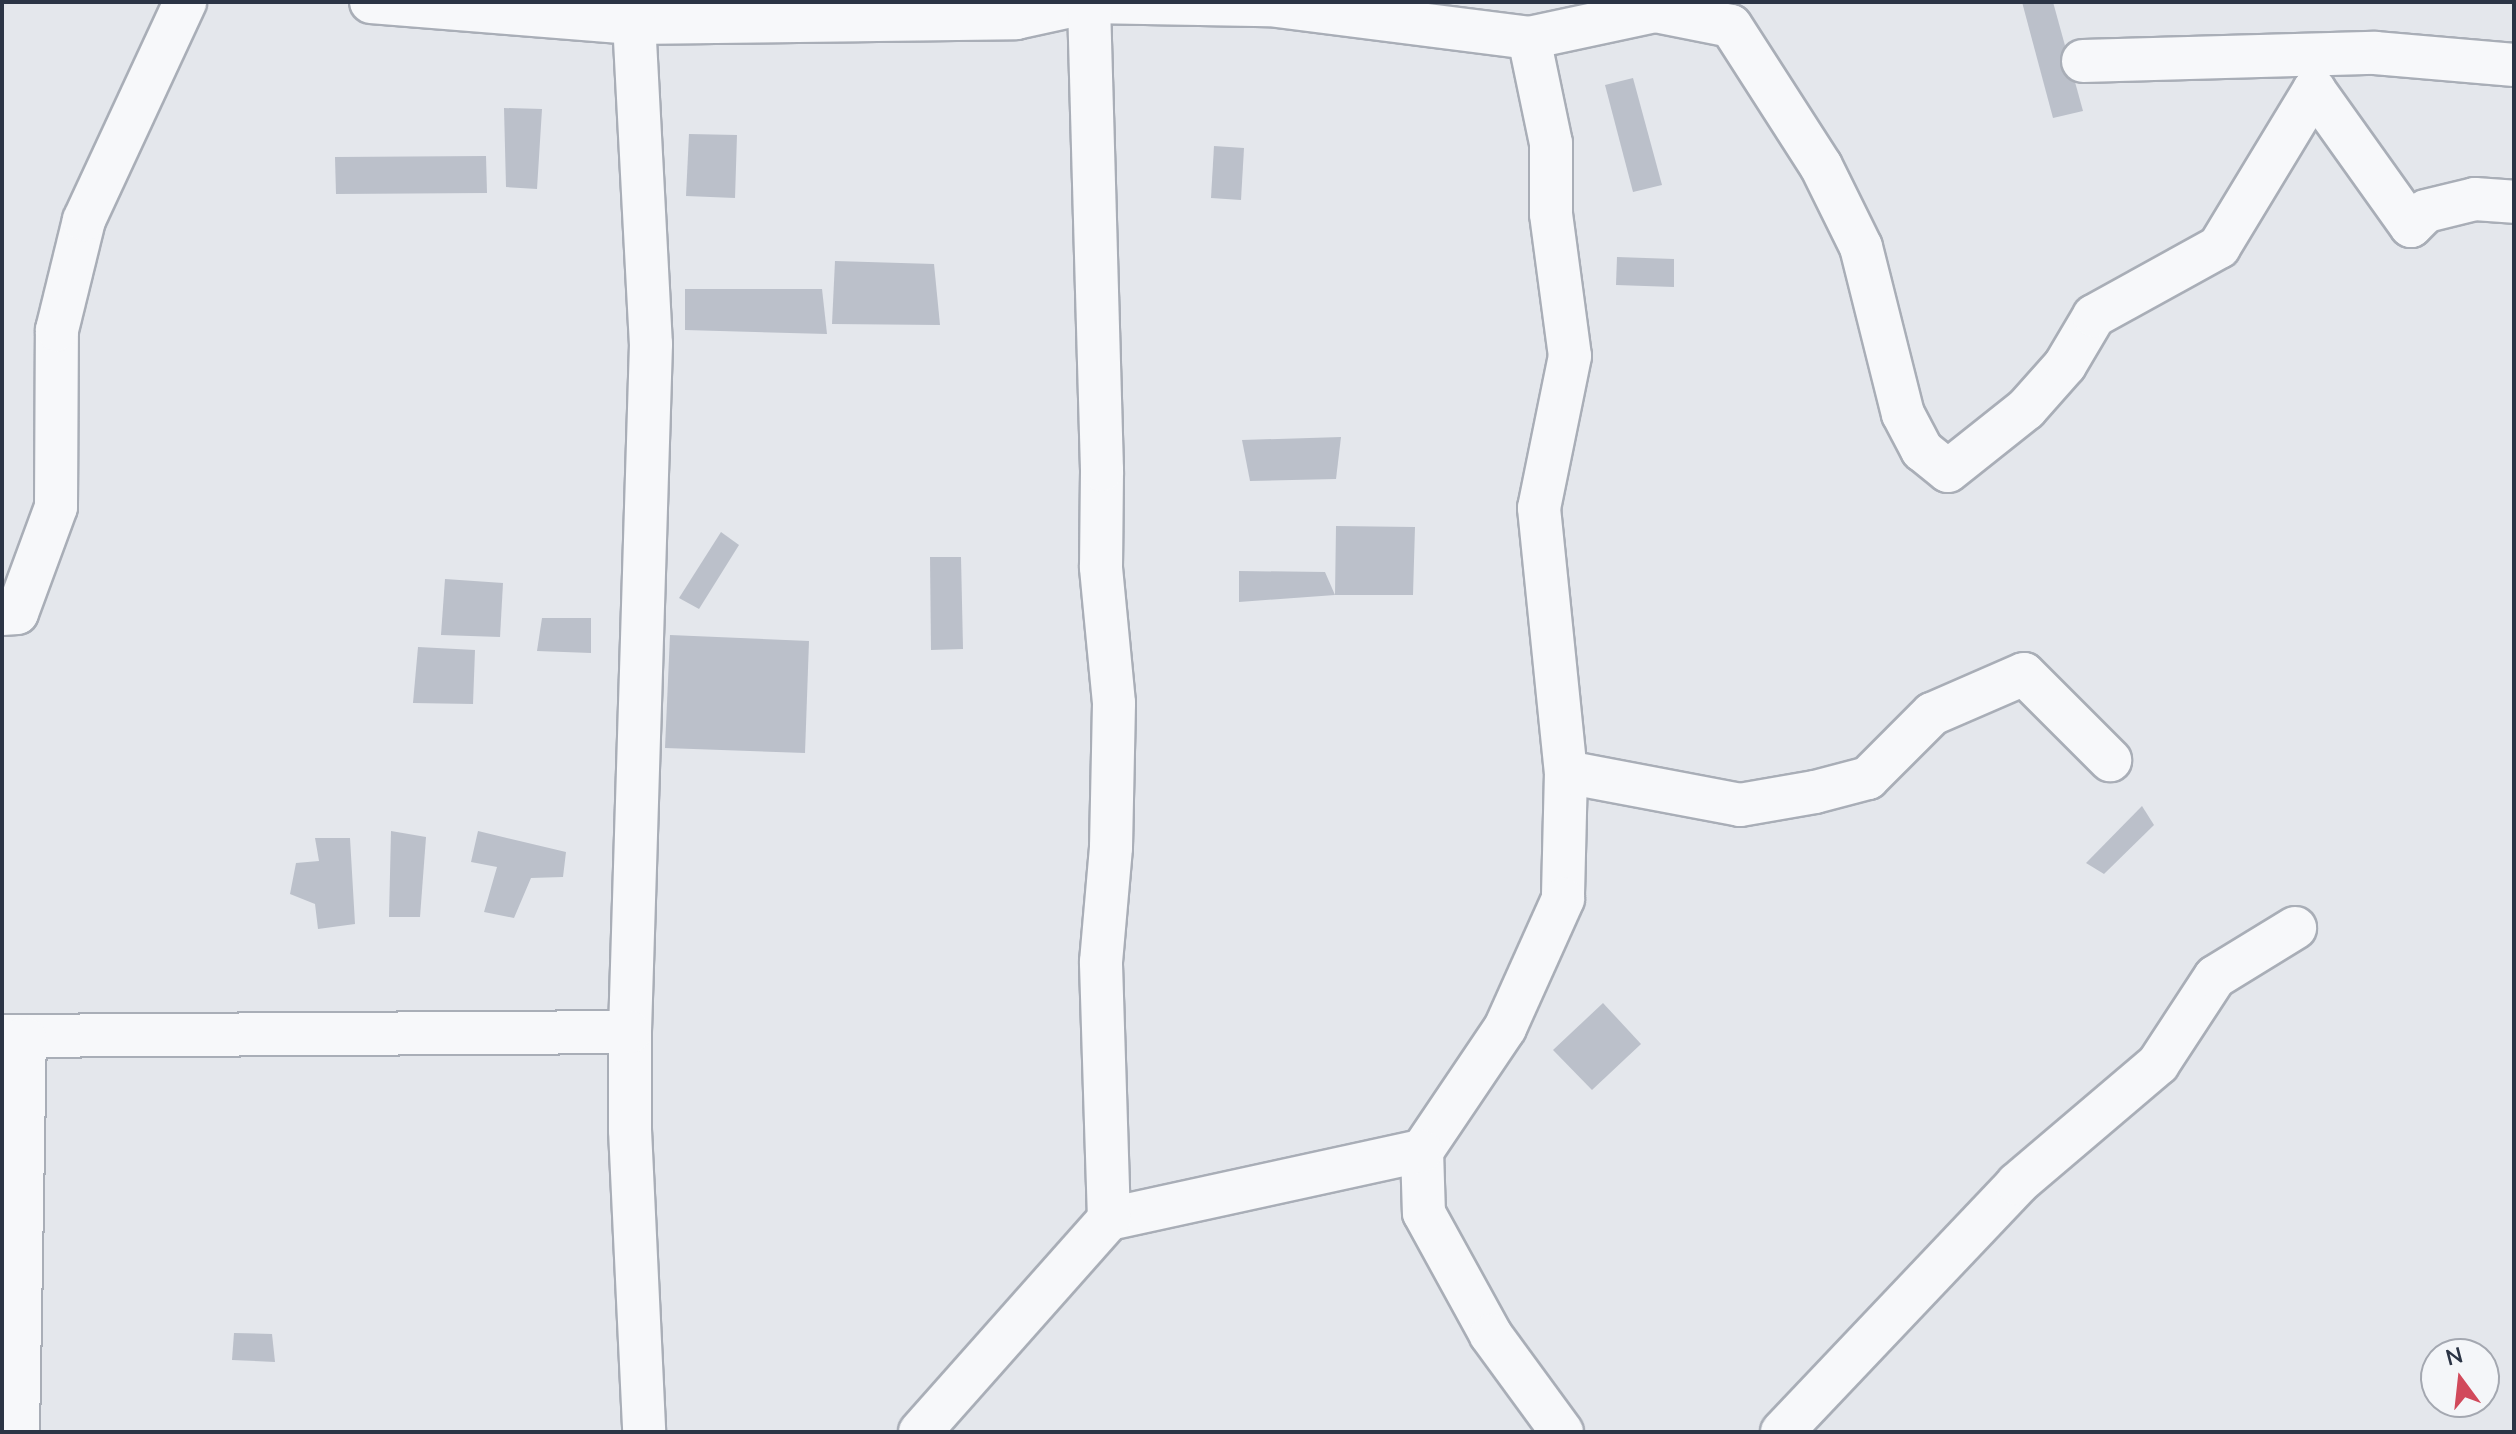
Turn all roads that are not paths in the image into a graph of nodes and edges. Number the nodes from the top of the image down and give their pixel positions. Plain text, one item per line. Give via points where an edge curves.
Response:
1 (185, 2) edge
2 (371, 2) edge
3 (1089, 2) edge
4 (633, 13) edge
5 (1529, 38) junction
6 (2083, 61) dead end
7 (2514, 65) edge
8 (2514, 202) edge
9 (2, 614) edge
10 (2110, 760) dead end
11 (1566, 772) junction
12 (2295, 928) dead end
13 (630, 1032) junction
14 (13, 1037) edge
15 (1422, 1151) junction
16 (1109, 1219) junction
17 (18, 1432) edge
18 (644, 1432) edge
19 (920, 1432) edge
20 (1562, 1432) edge
21 (1782, 1432) edge

1 - 9 street via 84,220 57,330 56,507 17,613
2 - 4 street
3 - 4 street via 1016,18
3 - 5 street via 1269,5
3 - 16 street via 1101,567 1114,703 1111,847 1101,962
4 - 13 street via 651,344
5 - 8 street via 1655,11 1731,26 1821,166 1861,247 1903,414 1922,450 1948,471 2026,409 2065,365 2094,316 2219,247 2314,90 2411,226 2426,211 2475,199
5 - 11 street via 1551,143 1551,214 1570,356 1539,508
6 - 7 street via 2375,53
10 - 11 street via 2024,674 1932,714 1868,778 1815,792 1740,805
11 - 15 street via 1563,899 1505,1028
12 - 21 street via 2215,977 2158,1064 2017,1184
13 - 14 street
13 - 18 street
14 - 17 street
15 - 16 street
15 - 20 street via 1424,1213 1491,1335
16 - 19 street

